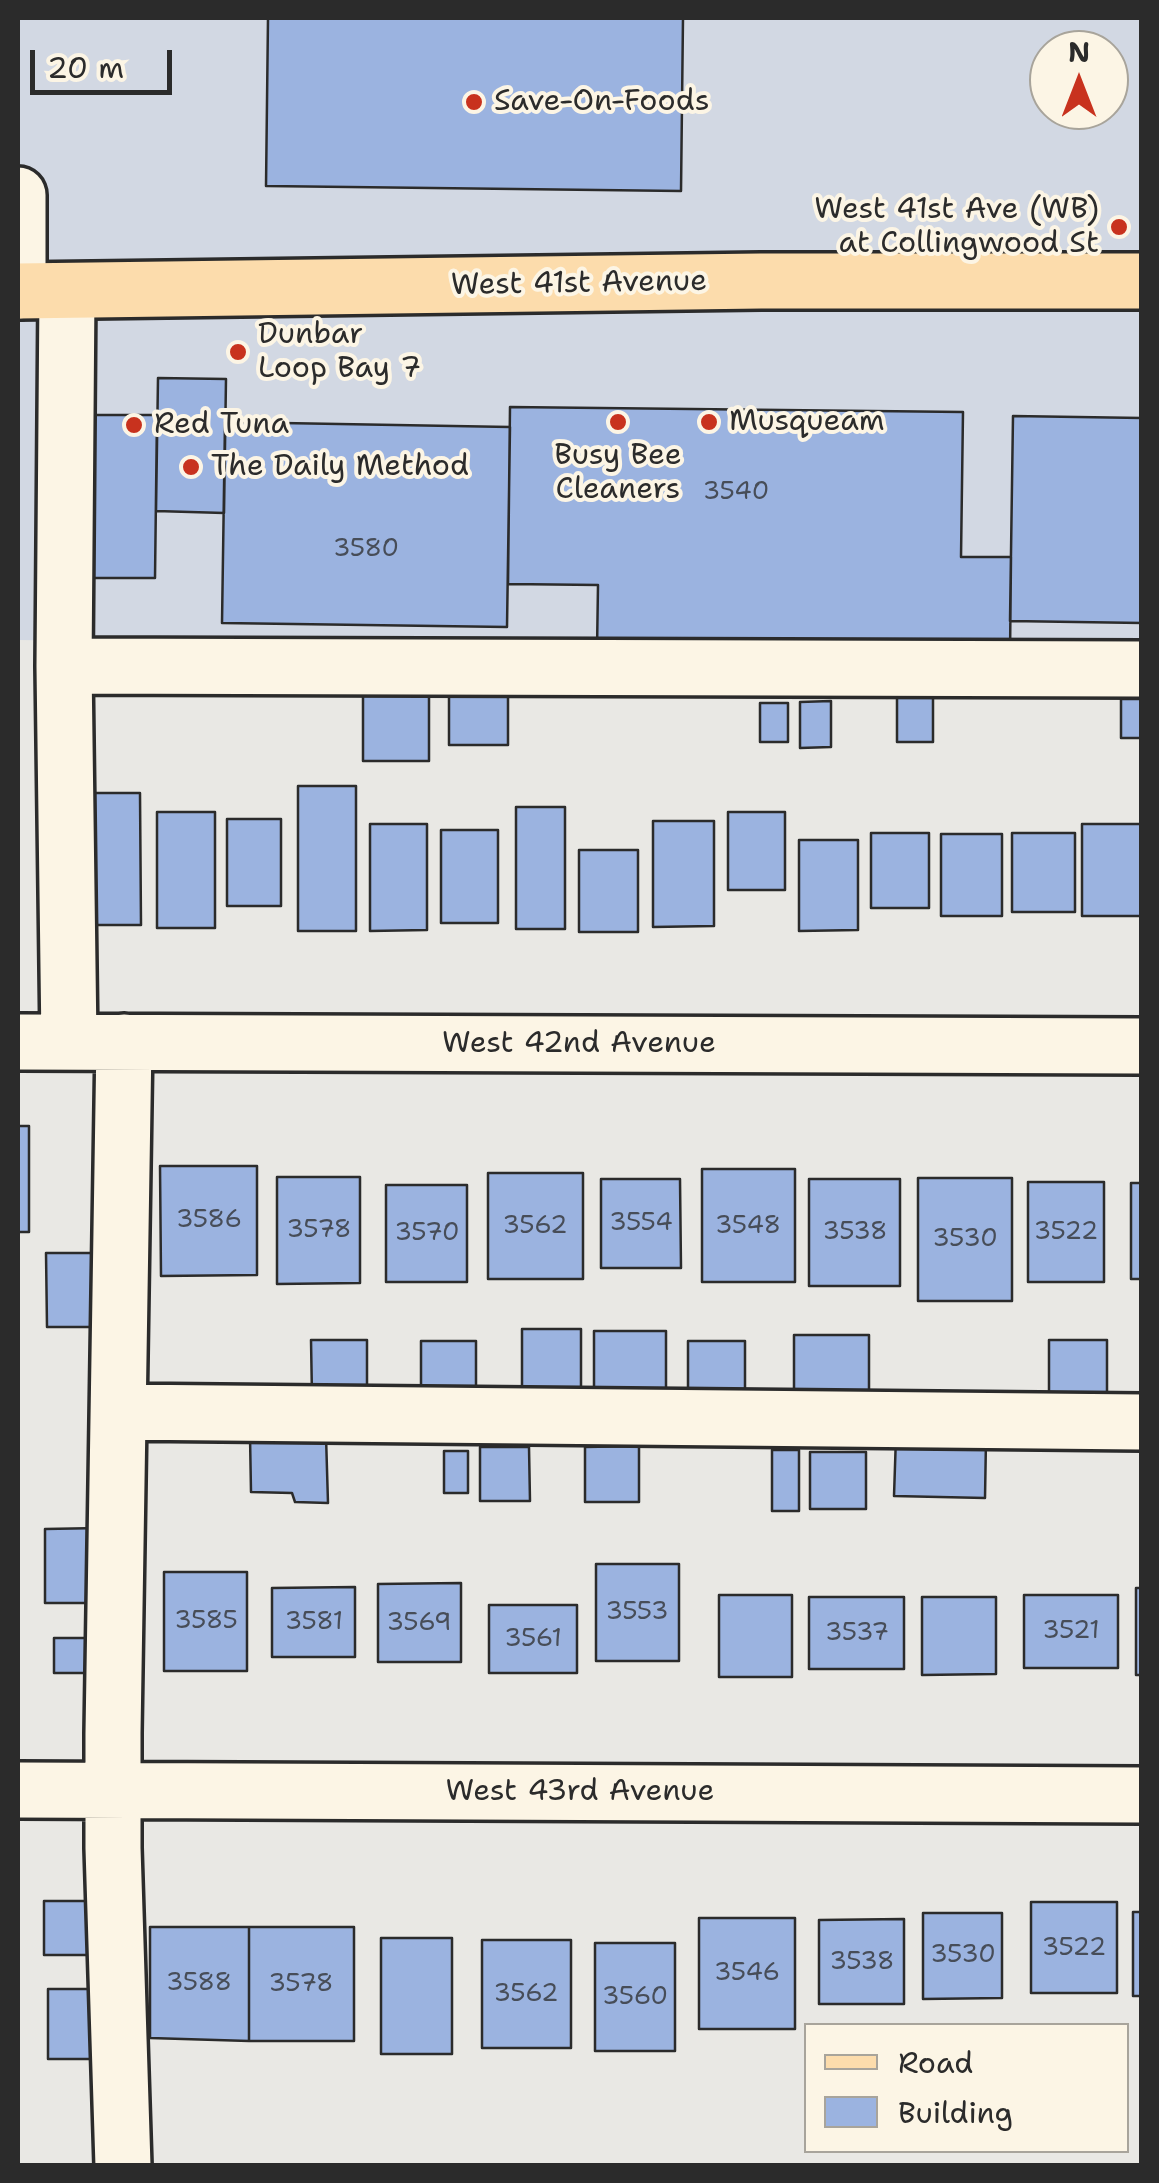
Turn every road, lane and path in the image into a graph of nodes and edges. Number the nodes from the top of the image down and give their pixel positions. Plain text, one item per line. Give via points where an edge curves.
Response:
1 (18, 195) edge
2 (1142, 281) edge
3 (42, 291) edge
4 (64, 666) junction
5 (1142, 669) edge
6 (43, 1042) edge
7 (124, 1042) junction
8 (1142, 1046) edge
9 (119, 1412) junction
10 (1142, 1422) edge
11 (18, 1790) edge
12 (113, 1790) junction
13 (1142, 1794) edge
14 (123, 2166) edge

1 - 3 street
2 - 3 main road, West 41st Avenue
3 - 4 street
4 - 5 street
4 - 6 street
6 - 7 street, West 42nd Avenue
7 - 8 street, West 42nd Avenue
7 - 9 street
9 - 10 street
9 - 12 street
11 - 12 street, West 43rd Avenue
12 - 13 street, West 43rd Avenue
12 - 14 street

